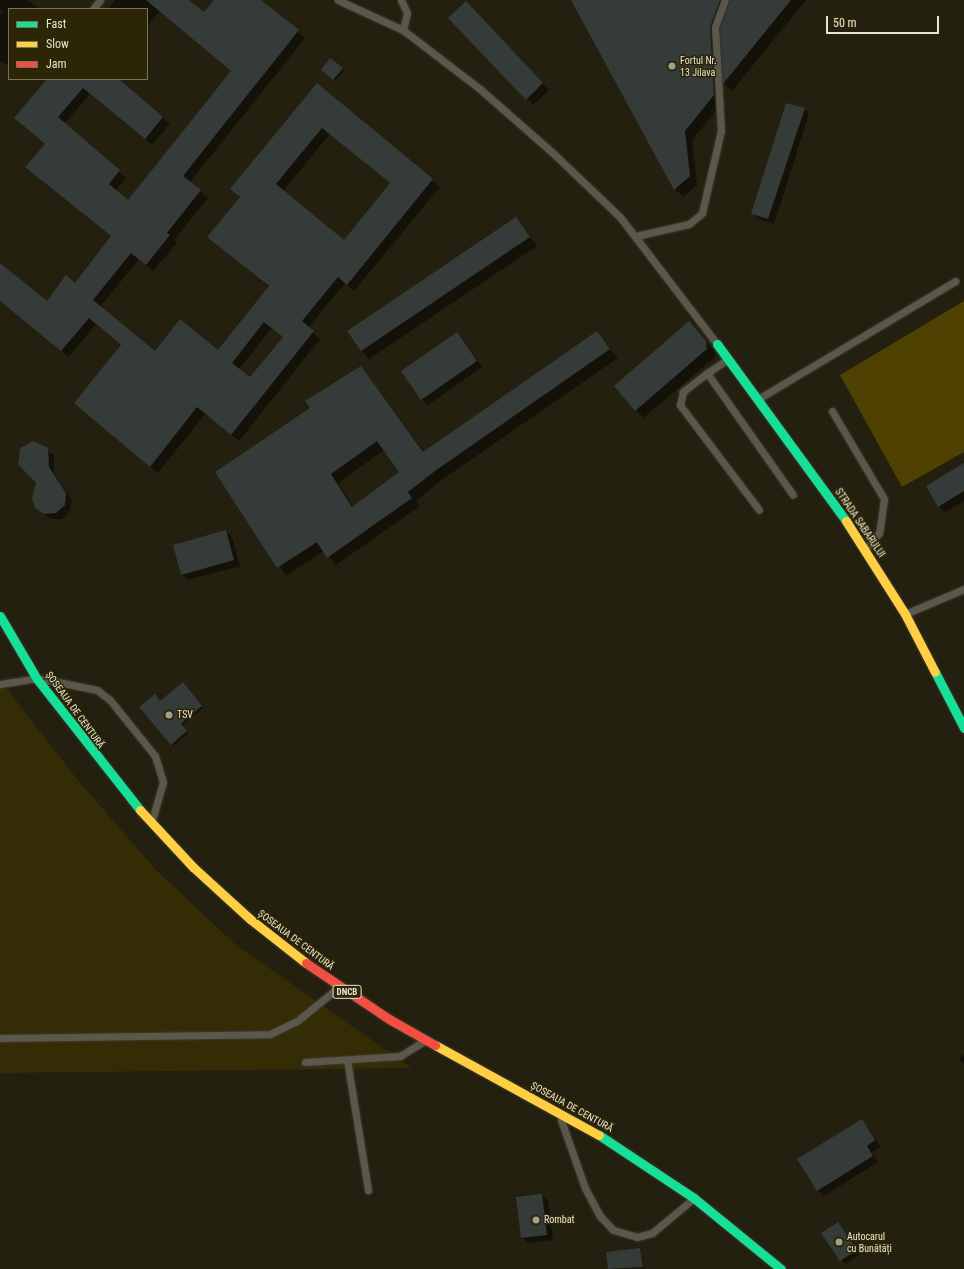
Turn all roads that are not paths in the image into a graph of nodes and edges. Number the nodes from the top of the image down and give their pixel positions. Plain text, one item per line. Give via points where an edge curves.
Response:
1 (100, 0) edge
2 (338, 0) edge
3 (401, 0) edge
4 (725, 0) edge
5 (94, 8) edge
6 (403, 30) junction
7 (636, 236) junction
8 (955, 281) dead end
9 (717, 344) joint
10 (728, 359) junction
11 (707, 373) junction
12 (756, 400) junction
13 (832, 411) dead end
14 (793, 495) dead end
15 (759, 510) dead end
16 (866, 549) junction
17 (964, 589) edge
18 (905, 614) junction
19 (0, 616) edge
20 (38, 679) junction
21 (0, 684) edge
22 (964, 728) edge
23 (151, 823) junction
24 (340, 987) junction
25 (0, 1038) edge
26 (426, 1040) junction
27 (347, 1060) junction
28 (305, 1062) dead end
29 (556, 1109) junction
30 (368, 1190) dead end
31 (694, 1198) junction
32 (781, 1269) edge

1 - 5 lane
2 - 6 lane
3 - 6 lane via 407,13
4 - 7 lane via 715,27 721,131 702,213 689,224
6 - 7 lane via 480,89 554,154
7 - 9 lane
8 - 12 lane
9 - 10 main road, STRADA SABARULUI
10 - 11 lane
10 - 12 main road, STRADA SABARULUI
11 - 14 lane
11 - 15 lane via 683,392 680,405
12 - 16 main road, STRADA SABARULUI
13 - 16 lane via 884,499 877,539
16 - 18 main road, STRADA SABARULUI
17 - 18 lane
18 - 22 main road, STRADA SABARULUI
19 - 20 main road, ȘOSEAUA DE CENTURĂ / DNCB
20 - 21 lane
20 - 23 main road, ȘOSEAUA DE CENTURĂ / DNCB via 76,733
20 - 23 lane via 97,690 110,700 155,756 163,782
23 - 24 main road, ȘOSEAUA DE CENTURĂ / DNCB via 250,919
24 - 25 lane via 297,1021 270,1034
24 - 26 main road, ȘOSEAUA DE CENTURĂ / DNCB
26 - 27 lane via 400,1056
26 - 29 main road, ȘOSEAUA DE CENTURĂ / DNCB
27 - 28 lane
27 - 30 lane
29 - 31 main road, ȘOSEAUA DE CENTURĂ / DNCB via 622,1148
29 - 31 lane via 585,1188 600,1216 613,1230 637,1237 652,1233
31 - 32 main road, ȘOSEAUA DE CENTURĂ / DNCB

